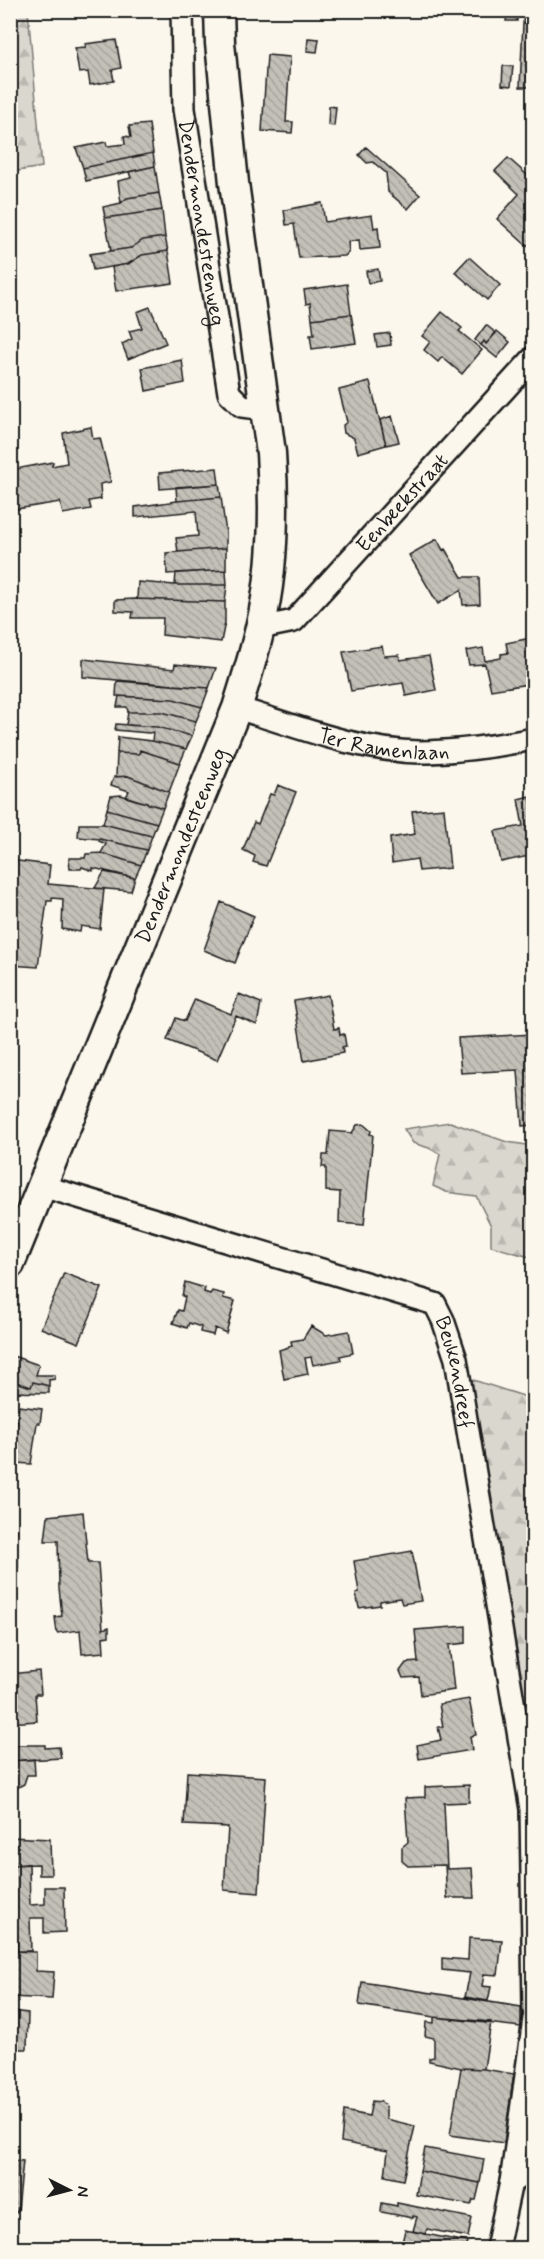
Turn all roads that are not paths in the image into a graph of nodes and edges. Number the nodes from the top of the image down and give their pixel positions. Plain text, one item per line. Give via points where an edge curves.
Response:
1 (182, 10) edge
2 (219, 10) edge
3 (534, 357) edge
4 (265, 409) junction
5 (260, 628) junction
6 (237, 708) junction
7 (534, 739) edge
8 (42, 1186) junction
9 (10, 1264) edge
10 (532, 1809) edge
11 (534, 2010) edge
12 (534, 2019) edge
13 (534, 2169) edge
14 (510, 2182) junction
15 (497, 2248) edge

1 - 4 street, Dendermondesteenweg via 184,109 229,393 242,406
2 - 4 main road, Dendermondesteenweg via 234,183
3 - 5 street, Eenbeekstraat via 294,621
4 - 5 main road, Dendermondesteenweg via 274,493 271,554
5 - 6 main road, Dendermondesteenweg
6 - 7 street, Ter Ramenlaan via 360,745 418,752 480,749
6 - 8 main road, Dendermondesteenweg
8 - 9 main road, Dendermondesteenweg
8 - 10 street, Beukendreef via 435,1304 456,1359
10 - 11 street
12 - 14 street
13 - 14 street
14 - 15 street

